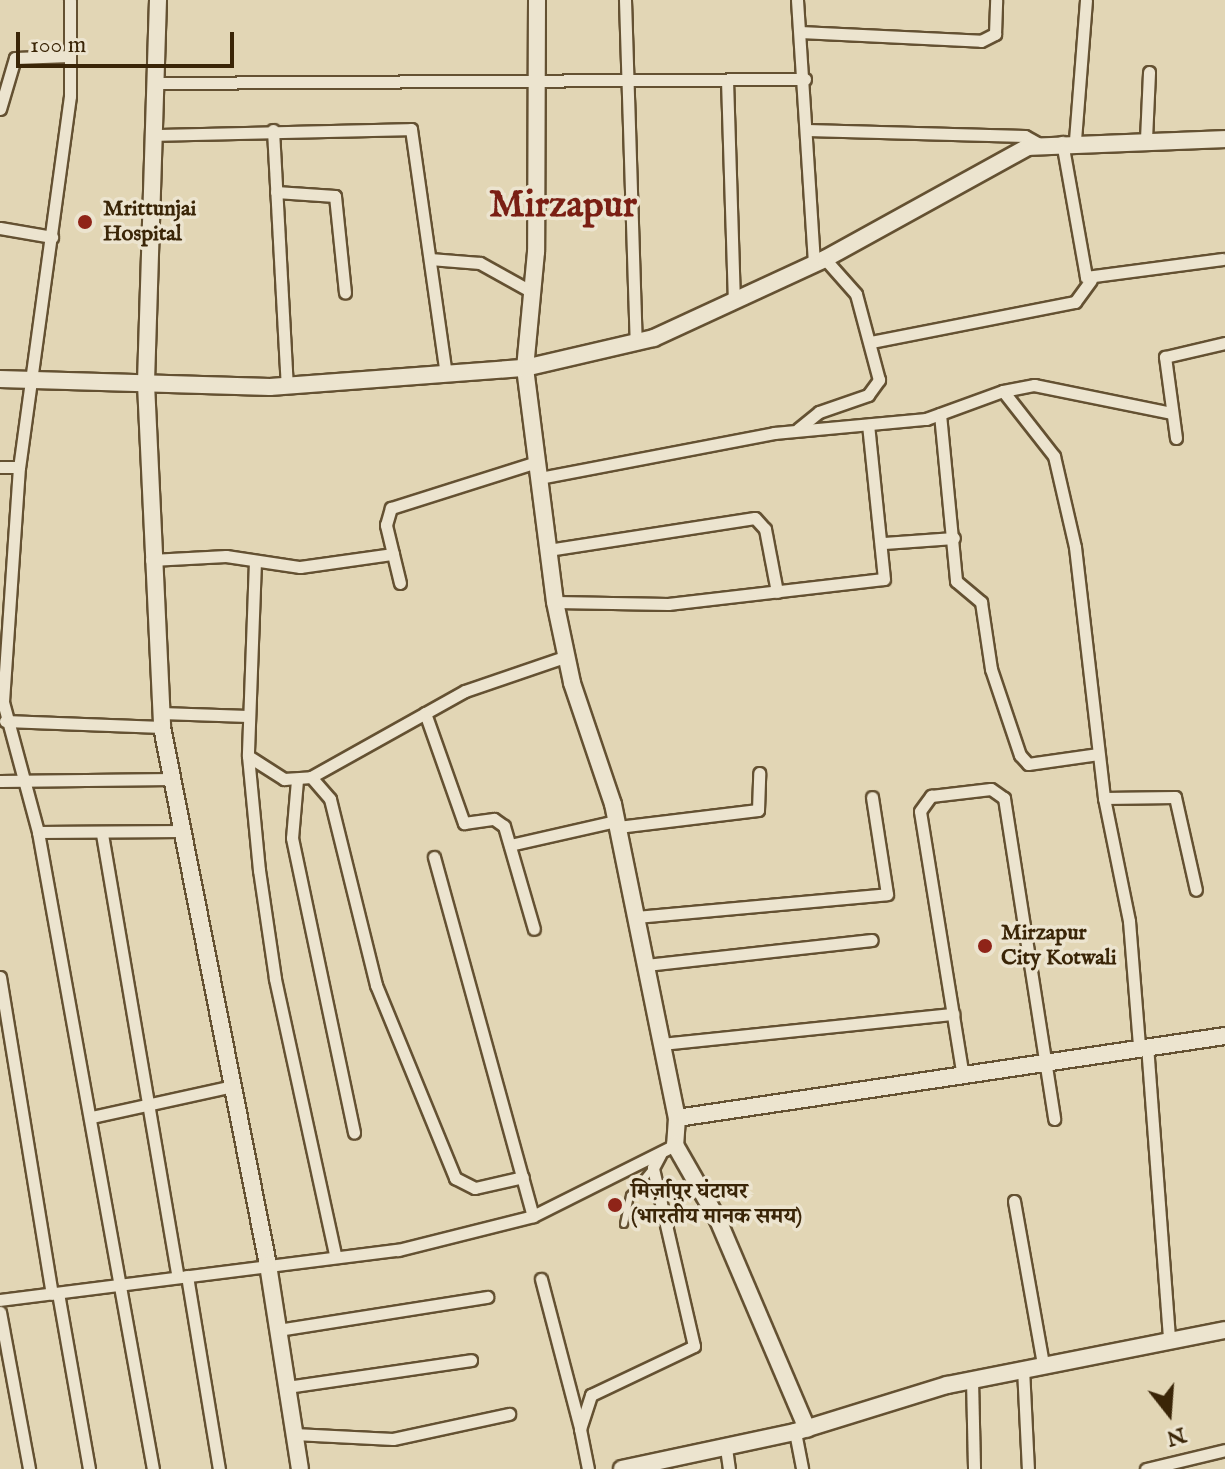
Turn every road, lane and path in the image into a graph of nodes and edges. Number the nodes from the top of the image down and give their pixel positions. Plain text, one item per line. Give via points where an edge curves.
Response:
1 (70, 0) edge
2 (158, 0) edge
3 (537, 0) edge
4 (625, 0) edge
5 (797, 0) edge
6 (996, 0) edge
7 (1086, 0) edge
8 (800, 32) junction
9 (70, 56) junction
10 (1149, 72) dead end
11 (805, 79) junction
12 (727, 80) junction
13 (536, 81) junction
14 (628, 81) junction
15 (155, 83) junction
16 (0, 109) edge
17 (273, 130) junction
18 (807, 130) junction
19 (154, 135) junction
20 (1146, 139) junction
21 (1225, 139) edge
22 (1069, 141) junction
23 (1041, 145) junction
24 (276, 192) junction
25 (0, 228) edge
26 (52, 237) junction
27 (430, 259) junction
28 (1223, 259) dead end
29 (820, 262) junction
30 (1091, 280) junction
31 (345, 292) dead end
32 (532, 292) junction
33 (734, 302) junction
34 (871, 342) junction
35 (636, 343) junction
36 (1225, 343) edge
37 (525, 368) junction
38 (446, 374) junction
39 (0, 379) edge
40 (33, 380) junction
41 (146, 384) junction
42 (287, 386) junction
43 (1003, 391) junction
44 (1172, 413) junction
45 (940, 414) junction
46 (868, 425) junction
47 (798, 429) junction
48 (1176, 438) dead end
49 (0, 467) edge
50 (19, 467) junction
51 (538, 470) junction
52 (954, 538) junction
53 (884, 543) junction
54 (548, 550) junction
55 (393, 554) junction
56 (151, 560) junction
57 (255, 561) junction
58 (6, 562) edge
59 (400, 583) dead end
60 (777, 592) junction
61 (555, 602) junction
62 (567, 656) junction
63 (425, 713) junction
64 (248, 716) junction
65 (162, 720) junction
66 (5, 721) junction
67 (1098, 754) junction
68 (248, 756) junction
69 (759, 773) dead end
70 (311, 777) junction
71 (172, 779) junction
72 (297, 780) junction
73 (0, 781) edge
74 (23, 784) junction
75 (872, 797) dead end
76 (1104, 798) junction
77 (617, 824) junction
78 (183, 831) junction
79 (38, 832) junction
80 (102, 834) junction
81 (510, 845) junction
82 (434, 857) dead end
83 (1196, 890) dead end
84 (636, 917) junction
85 (534, 929) dead end
86 (872, 940) dead end
87 (646, 965) junction
88 (0, 977) edge
89 (953, 1014) junction
90 (1225, 1036) edge
91 (662, 1044) junction
92 (1143, 1045) junction
93 (1047, 1062) junction
94 (963, 1077) junction
95 (233, 1086) junction
96 (149, 1104) junction
97 (92, 1117) junction
98 (677, 1118) junction
99 (1054, 1119) dead end
100 (354, 1133) dead end
101 (668, 1149) junction
102 (653, 1168) junction
103 (523, 1177) junction
104 (1014, 1201) dead end
105 (533, 1216) junction
106 (624, 1224) dead end
107 (335, 1255) junction
108 (268, 1265) junction
109 (182, 1276) junction
110 (541, 1279) dead end
111 (116, 1287) junction
112 (55, 1293) junction
113 (487, 1297) dead end
114 (0, 1300) edge
115 (0, 1312) edge
116 (278, 1330) junction
117 (1225, 1330) edge
118 (1169, 1341) junction
119 (471, 1360) dead end
120 (1043, 1364) junction
121 (1023, 1368) junction
122 (972, 1379) junction
123 (287, 1387) junction
124 (509, 1414) dead end
125 (580, 1429) junction
126 (801, 1431) junction
127 (294, 1434) junction
128 (726, 1448) junction
129 (1225, 1450) edge
130 (29, 1469) edge
131 (89, 1469) edge
132 (153, 1469) edge
133 (219, 1469) edge
134 (300, 1469) edge
135 (588, 1469) edge
136 (622, 1469) edge
137 (729, 1469) edge
138 (802, 1469) edge
139 (974, 1469) edge
140 (1028, 1469) edge
141 (1146, 1469) edge

1 - 9 street
2 - 15 street
3 - 13 street
4 - 14 street
5 - 8 street
6 - 8 street via 995,34 981,41
7 - 22 street
8 - 11 street
9 - 16 street via 15,58
9 - 26 street
10 - 20 street
11 - 12 street
11 - 18 street
12 - 14 street
12 - 33 street
13 - 14 street
13 - 15 street
13 - 32 street
14 - 35 street
15 - 19 street
17 - 19 street
17 - 24 street
17 - 27 street via 411,129
18 - 23 street via 1025,136
18 - 29 street
19 - 41 street
20 - 21 street
20 - 22 street
22 - 23 street
22 - 30 street via 1082,271
23 - 29 street
24 - 31 street via 335,196
24 - 42 street
25 - 26 street
26 - 40 street
27 - 32 street via 480,263
27 - 38 street
28 - 30 street
29 - 33 street
29 - 34 street via 851,284
30 - 34 street via 1075,302
32 - 37 street
33 - 35 street
34 - 47 street via 875,388 819,412
35 - 37 street
36 - 44 street via 1165,357
37 - 38 street
37 - 51 street
38 - 42 street
39 - 40 street
40 - 41 street
40 - 50 street
41 - 42 street
41 - 56 street
43 - 44 street via 1034,385
43 - 45 street
43 - 67 street via 1054,456 1075,547
44 - 48 street
45 - 46 street
45 - 52 street
46 - 47 street
46 - 53 street
47 - 51 street
49 - 50 street
50 - 58 street
51 - 54 street
51 - 55 street via 400,501 386,515
52 - 53 street
52 - 67 street via 956,581 979,595 991,669 1024,762
53 - 60 street via 888,572 875,584
54 - 60 street via 755,518 765,529
54 - 61 street
55 - 57 street via 300,567
55 - 59 street
56 - 57 street
56 - 65 street
57 - 64 street
58 - 66 street
60 - 61 street via 668,604
61 - 62 street
62 - 63 street via 465,691
62 - 77 street
63 - 70 street
63 - 81 street via 461,819 501,821
64 - 65 street
64 - 68 street
65 - 66 street
65 - 71 street
66 - 74 street
67 - 76 street
68 - 72 street
68 - 107 street via 275,979
69 - 77 street via 758,810
70 - 72 street
70 - 103 street via 330,799 376,985 455,1178 475,1188
71 - 74 street
71 - 78 street
72 - 100 street via 292,838
73 - 74 street
74 - 79 street
75 - 84 street via 887,894
76 - 83 street via 1175,797
76 - 92 street via 1129,921
77 - 81 street
77 - 84 street
78 - 80 street
78 - 95 street
79 - 80 street
79 - 97 street
80 - 96 street
81 - 85 street
82 - 103 street
84 - 87 street
86 - 87 street
87 - 91 street
88 - 112 street
89 - 91 street
89 - 93 street via 920,811 931,796 991,789 1004,798
89 - 94 street
90 - 92 street
91 - 98 street
92 - 93 street
92 - 118 street
93 - 94 street
93 - 99 street
94 - 98 street
95 - 96 street
95 - 108 street
96 - 97 street
96 - 109 street
97 - 111 street
98 - 101 street
101 - 102 street
101 - 105 street
101 - 126 street via 718,1220
102 - 106 lane via 630,1196
102 - 125 street via 694,1346 591,1395
103 - 105 street
104 - 120 street
105 - 107 street via 398,1250
107 - 108 street
108 - 109 street
108 - 116 street
109 - 111 street
109 - 133 street
110 - 125 street
111 - 112 street
111 - 132 street
112 - 114 street
112 - 131 street
113 - 116 street
115 - 130 street
116 - 123 street
117 - 118 street
118 - 120 street
119 - 123 street
120 - 121 street
121 - 122 street
121 - 140 street
122 - 126 street
122 - 139 street
123 - 127 street
124 - 127 street via 393,1439
125 - 135 street
126 - 128 street
126 - 138 street
127 - 134 street
128 - 136 street
128 - 137 street
129 - 141 street

